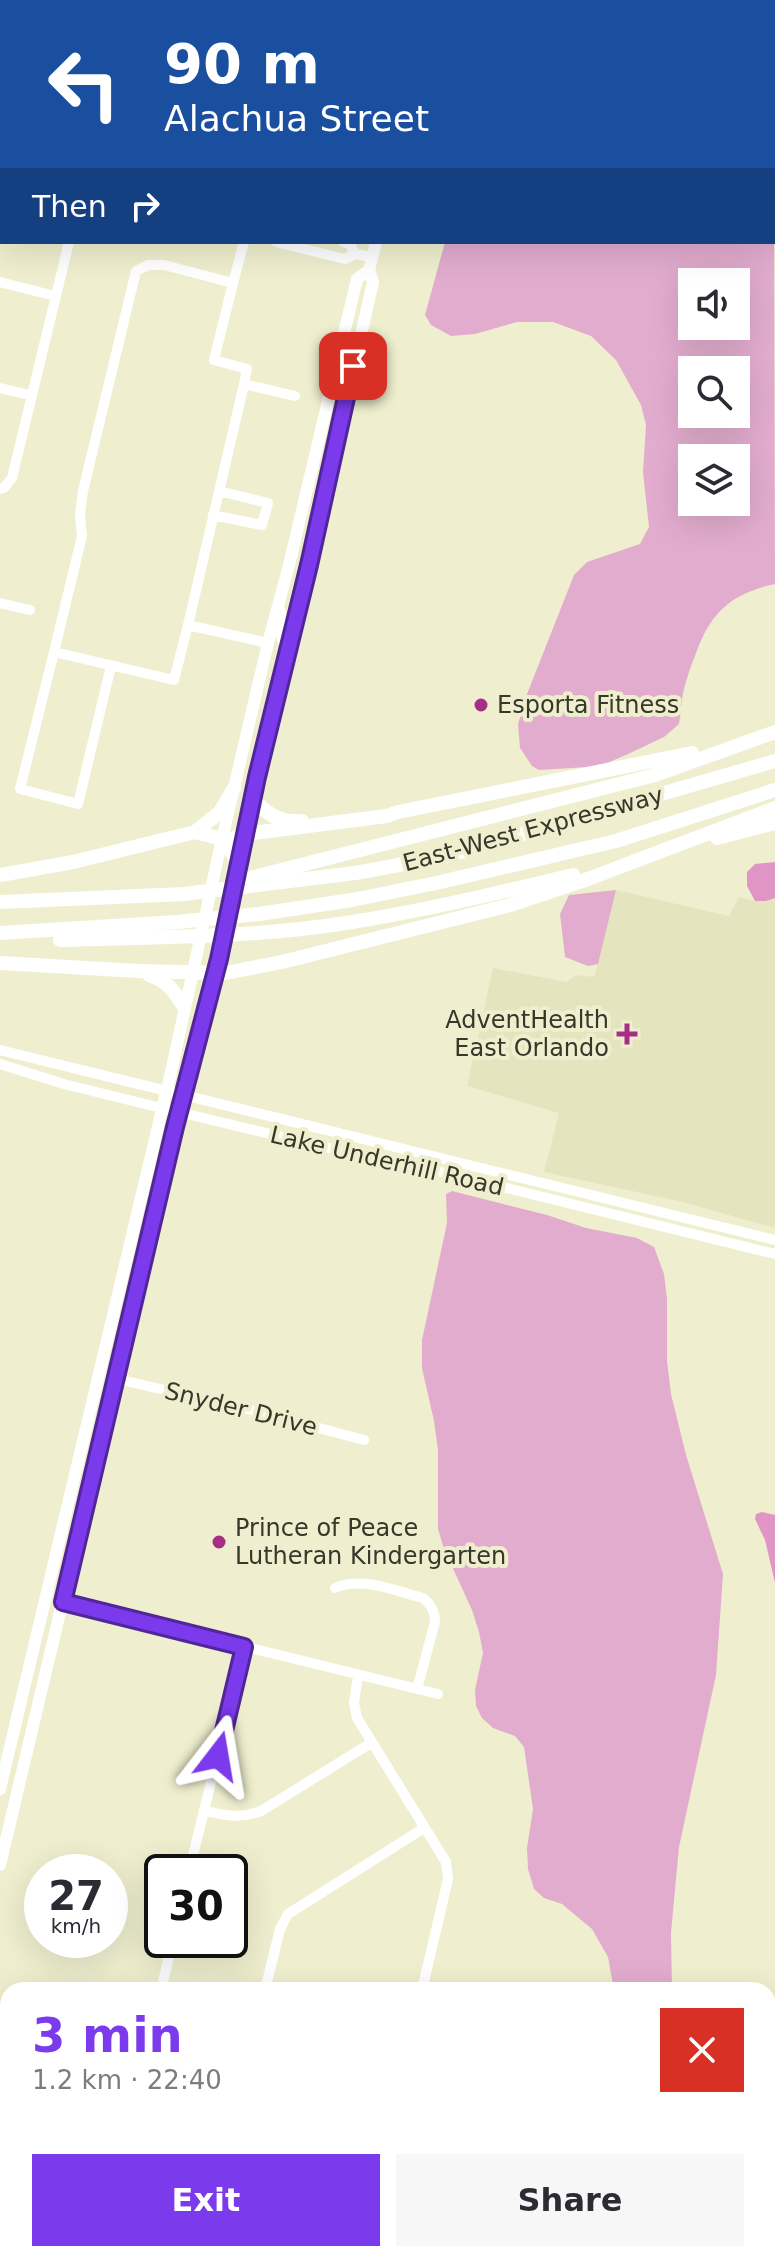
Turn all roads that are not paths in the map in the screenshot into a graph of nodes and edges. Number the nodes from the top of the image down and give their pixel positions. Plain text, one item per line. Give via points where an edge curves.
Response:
1 (68, 244) edge
2 (243, 244) edge
3 (284, 244) edge
4 (350, 244) edge
5 (375, 244) edge
6 (355, 254) junction
7 (370, 264) junction
8 (0, 282) edge
9 (233, 283) junction
10 (55, 296) junction
11 (244, 384) junction
12 (0, 388) edge
13 (30, 395) junction
14 (295, 396) dead end
15 (0, 489) edge
16 (219, 491) junction
17 (213, 515) junction
18 (0, 603) edge
19 (278, 607) junction
20 (30, 610) dead end
21 (188, 625) junction
22 (268, 643) junction
23 (288, 648) junction
24 (54, 652) junction
25 (111, 666) junction
26 (281, 678) junction
27 (775, 734) edge
28 (775, 761) edge
29 (234, 788) junction
30 (775, 790) edge
31 (253, 798) junction
32 (775, 808) edge
33 (398, 812) junction
34 (775, 823) edge
35 (195, 832) junction
36 (245, 834) junction
37 (223, 842) junction
38 (238, 867) junction
39 (0, 875) edge
40 (262, 881) junction
41 (0, 902) edge
42 (0, 933) edge
43 (25, 933) junction
44 (0, 963) edge
45 (138, 971) junction
46 (192, 972) junction
47 (215, 973) junction
48 (184, 1007) junction
49 (0, 1050) edge
50 (0, 1064) edge
51 (167, 1090) junction
52 (184, 1094) junction
53 (162, 1108) junction
54 (179, 1112) junction
55 (606, 1198) junction
56 (603, 1212) junction
57 (775, 1240) edge
58 (775, 1254) edge
59 (109, 1328) junction
60 (117, 1379) junction
61 (93, 1399) junction
62 (364, 1440) dead end
63 (95, 1463) junction
64 (57, 1549) junction
65 (335, 1588) dead end
66 (63, 1602) junction
67 (43, 1610) junction
68 (244, 1647) junction
69 (47, 1667) junction
70 (358, 1675) junction
71 (417, 1689) junction
72 (438, 1694) dead end
73 (371, 1743) junction
74 (0, 1789) edge
75 (204, 1810) junction
76 (424, 1828) junction
77 (193, 1854) edge
78 (0, 1865) edge
79 (169, 1958) edge
80 (163, 1982) edge
81 (267, 1982) edge
82 (424, 1982) edge

1 - 10 street
2 - 9 street
3 - 6 street via 345,259
4 - 6 street
5 - 7 main road
6 - 7 street
7 - 19 main road via 357,279
7 - 23 main road via 373,282
8 - 10 street
9 - 11 street via 214,360 247,369
9 - 24 street via 164,265 136,271 83,491 82,536
10 - 13 street
11 - 14 street
11 - 16 street
12 - 13 street
13 - 15 street via 12,478
16 - 17 street
16 - 17 street via 268,503 262,525
17 - 21 street
18 - 20 street
19 - 22 main road
19 - 23 main road via 282,641
21 - 22 street
21 - 25 street via 174,680
22 - 26 main road via 277,653
22 - 29 main road
23 - 26 main road
24 - 25 street
24 - 25 street via 20,789 78,804
26 - 31 main road
27 - 33 highway
27 - 40 highway via 655,775
28 - 40 highway, East-West Expressway via 443,857 355,873
29 - 35 highway via 220,812
29 - 37 main road
30 - 43 highway, East-West Expressway via 616,841 352,900 259,914
31 - 33 highway via 265,812 291,822
31 - 36 main road
32 - 47 highway via 510,905 282,962
33 - 36 highway
34 - 43 highway via 556,880 344,924 171,937 51,940
35 - 37 highway
35 - 39 highway
36 - 37 highway
36 - 38 main road
37 - 38 highway
37 - 46 main road
38 - 47 main road
40 - 41 highway, East-West Expressway via 184,894
42 - 43 highway, East-West Expressway
44 - 45 highway
45 - 46 highway
45 - 48 highway via 172,987
46 - 47 highway
46 - 48 main road
47 - 52 main road
48 - 51 main road
49 - 51 street, Lake Underhill Road
50 - 53 street, Lake Underhill Road
51 - 52 street, Lake Underhill Road
51 - 53 main road
52 - 54 main road
52 - 55 street, Lake Underhill Road
53 - 54 street, Lake Underhill Road
53 - 59 main road
54 - 56 street, Lake Underhill Road
54 - 60 main road
55 - 56 street
55 - 57 street, Lake Underhill Road
56 - 58 street, Lake Underhill Road
59 - 60 main road via 108,1362
59 - 61 main road
60 - 62 street, Snyder Drive
60 - 63 main road
61 - 63 main road via 100,1416 90,1458
61 - 64 main road
63 - 66 main road
64 - 66 main road via 55,1584
64 - 67 main road
65 - 71 street via 360,1582 430,1604 435,1622
66 - 68 street
66 - 69 main road
67 - 69 main road via 50,1623
67 - 74 main road
68 - 70 street
68 - 75 street
69 - 78 main road
70 - 71 street
70 - 73 street via 354,1703
71 - 72 street
73 - 75 street via 244,1818
73 - 76 street
75 - 77 street
76 - 81 street via 288,1914
76 - 82 street via 446,1862 448,1879
79 - 80 street

